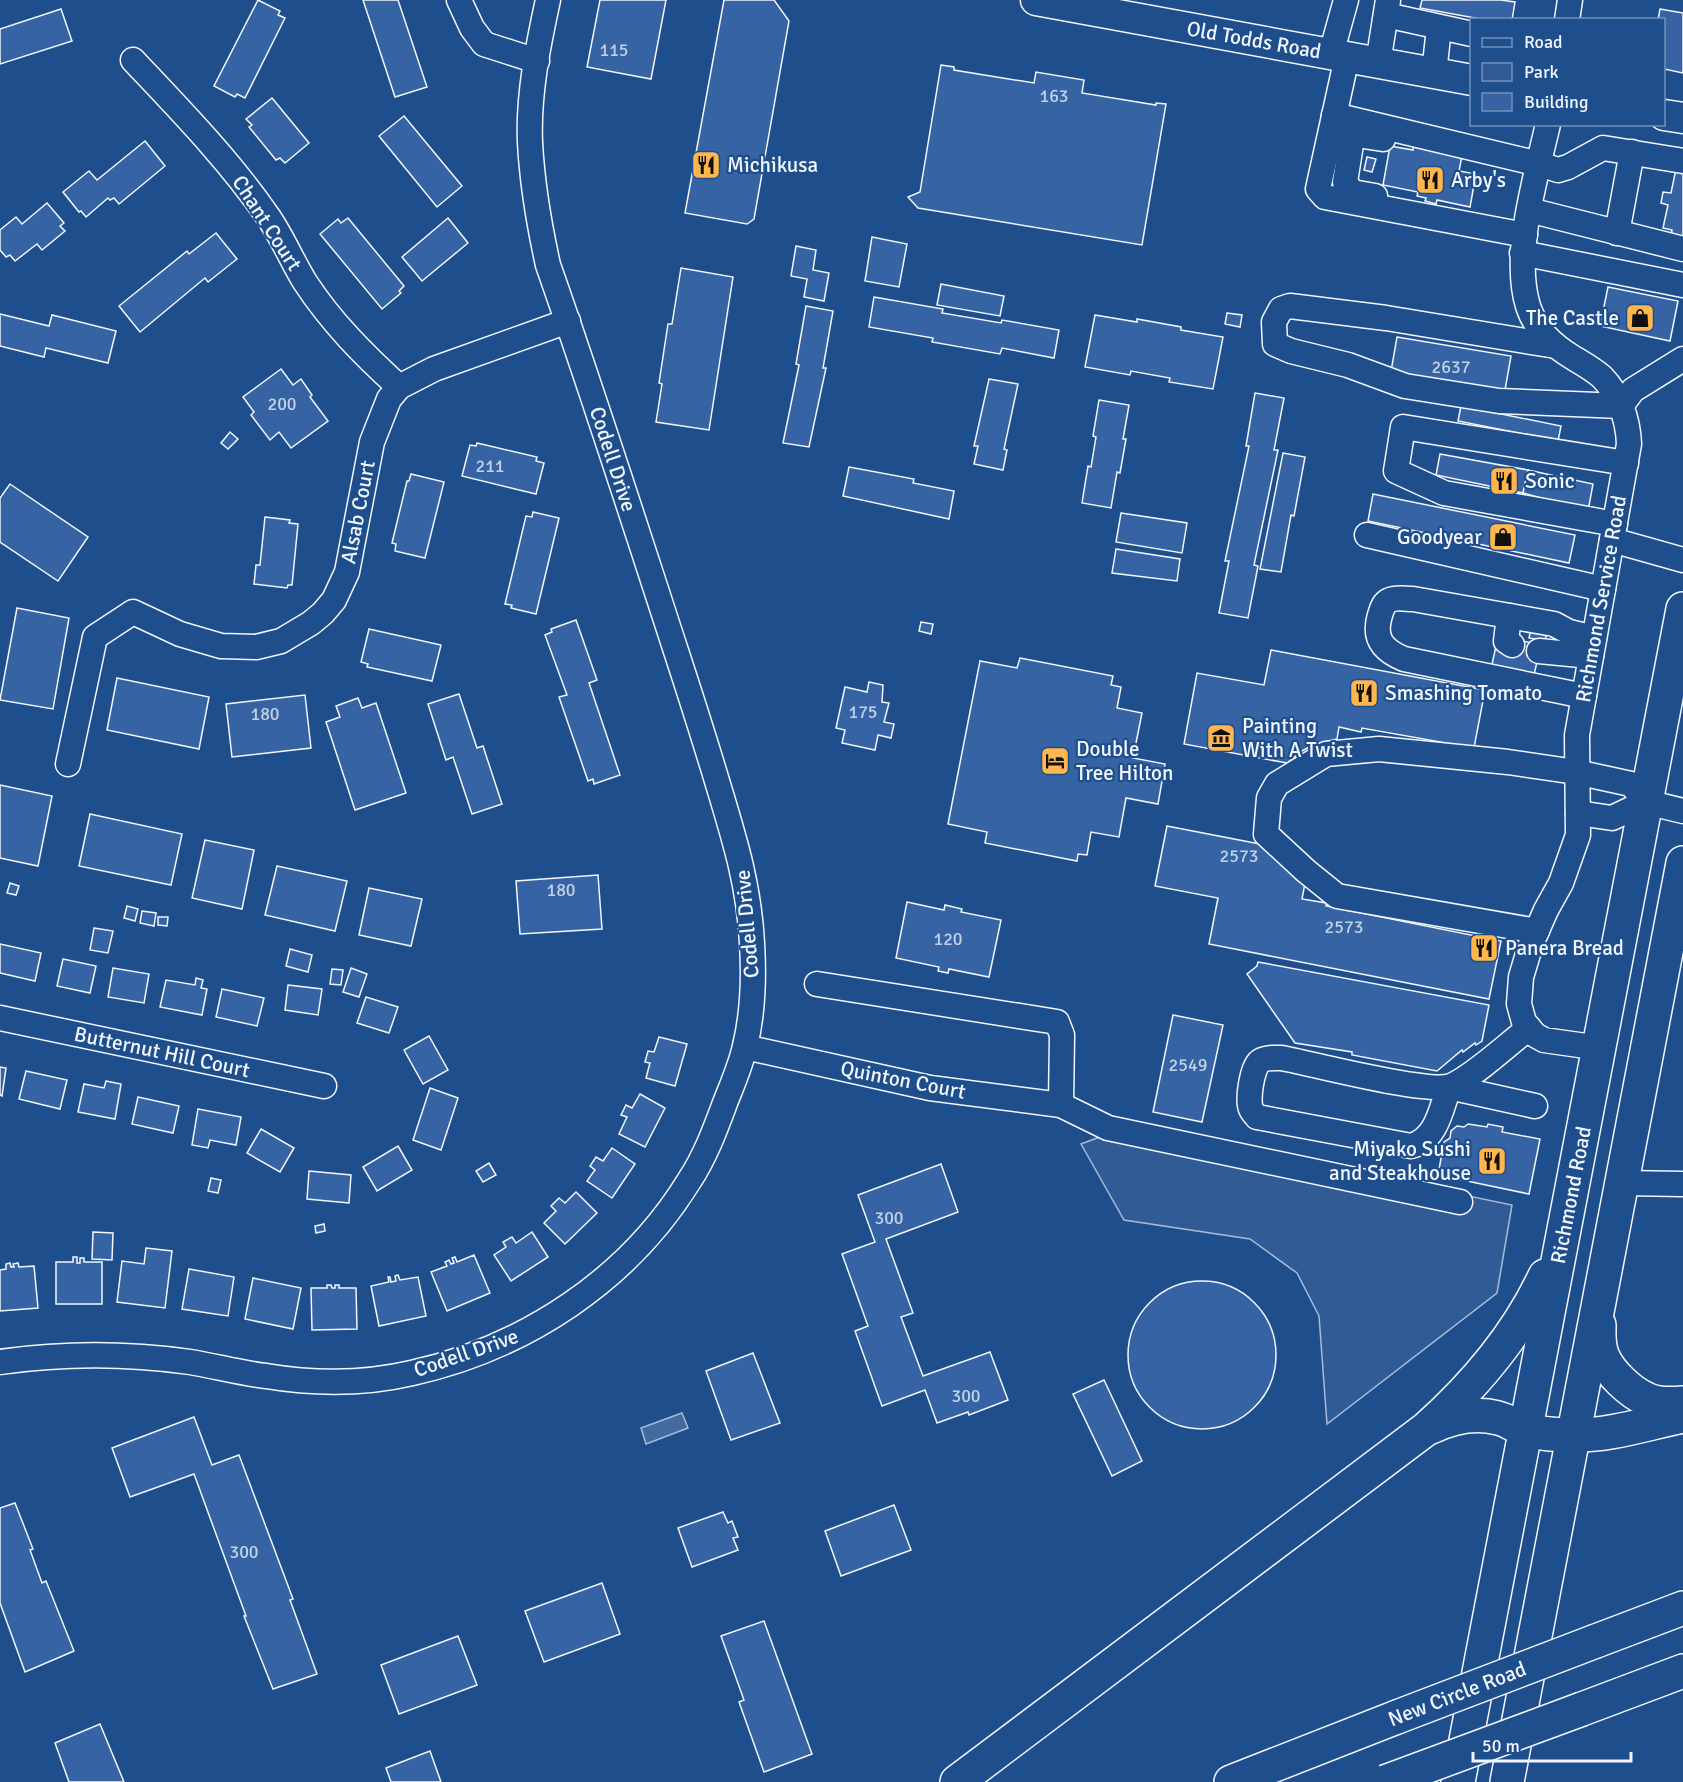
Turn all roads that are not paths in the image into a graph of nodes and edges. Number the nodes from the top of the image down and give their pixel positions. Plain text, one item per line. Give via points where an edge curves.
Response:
1 (459, 0) edge
2 (1346, 0) edge
3 (1570, 0) edge
4 (548, 1) edge
5 (1048, 1) edge
6 (1387, 8) edge
7 (1567, 18) edge
8 (1439, 28) junction
9 (1470, 34) edge
10 (1339, 56) junction
11 (133, 60) dead end
12 (537, 61) junction
13 (1378, 63) junction
14 (1434, 73) junction
15 (1470, 80) edge
16 (1334, 115) junction
17 (1665, 115) edge
18 (1683, 118) edge
19 (1548, 126) edge
20 (1466, 146) junction
21 (1632, 152) junction
22 (1683, 160) edge
23 (1539, 164) junction
24 (1529, 210) junction
25 (1462, 224) junction
26 (1617, 232) junction
27 (1524, 244) junction
28 (1683, 249) edge
29 (1683, 285) edge
30 (568, 321) junction
31 (1556, 346) junction
32 (1683, 359) edge
33 (399, 387) junction
34 (1621, 406) junction
35 (1626, 463) junction
36 (1613, 532) junction
37 (1367, 535) dead end
38 (1683, 560) edge
39 (1603, 589) junction
40 (1683, 609) edge
41 (1509, 616) junction
42 (1512, 645) dead end
43 (1593, 647) junction
44 (1539, 651) dead end
45 (1584, 696) junction
46 (68, 764) dead end
47 (1576, 772) junction
48 (1646, 802) junction
49 (1683, 811) edge
50 (1578, 813) junction
51 (1683, 863) edge
52 (1537, 931) junction
53 (817, 984) dead end
54 (0, 1018) edge
55 (1529, 1028) junction
56 (745, 1047) junction
57 (1600, 1048) junction
58 (324, 1086) dead end
59 (1449, 1087) junction
60 (1062, 1105) junction
61 (1535, 1106) dead end
62 (1622, 1183) junction
63 (1683, 1184) edge
64 (1460, 1202) dead end
65 (1562, 1239) junction
66 (1601, 1290) junction
67 (0, 1362) edge
68 (1683, 1403) edge
69 (1683, 1416) edge
70 (1426, 1429) junction
71 (1525, 1430) junction
72 (1573, 1435) junction
73 (1683, 1608) edge
74 (1683, 1671) edge
75 (957, 1782) edge
76 (1231, 1782) edge
77 (1385, 1782) edge
78 (1458, 1782) edge
79 (1507, 1782) edge

1 - 12 street via 484,44
2 - 10 street
3 - 7 street
4 - 12 street, Codell Drive
5 - 10 main road, Old Todds Road
6 - 8 street
6 - 13 street
8 - 9 street
8 - 14 street
10 - 13 main road, Old Todds Road
10 - 16 street
11 - 33 street, Chant Court via 191,122 268,216 327,313
12 - 30 street, Codell Drive via 530,140 534,184 548,265
13 - 14 main road, Old Todds Road
14 - 15 main road, Old Todds Road
16 - 20 street
16 - 25 street via 1318,189 1325,197
17 - 18 main road
19 - 23 street, Richmond Service Road
20 - 23 street
20 - 25 street via 1444,148 1357,135 1352,138 1345,182 1352,192 1447,209
21 - 22 street
21 - 23 street via 1603,148 1558,170
21 - 26 street
23 - 24 street, Richmond Service Road
24 - 26 street
24 - 27 street, Richmond Service Road
25 - 27 street
26 - 28 street
27 - 29 street
27 - 31 street, Richmond Service Road via 1523,288 1528,307
30 - 33 street via 434,369
30 - 56 street, Codell Drive via 740,856 752,946
31 - 34 street, Richmond Service Road via 1602,378
31 - 34 street via 1290,306 1281,309 1274,322 1275,344 1405,386 1499,401
32 - 34 street via 1633,390
33 - 46 street, Alsab Court via 389,399 372,442 347,572 323,613 281,641 256,647 221,646 180,634 133,612 95,637
34 - 35 street, Richmond Service Road via 1628,427
35 - 36 street, Richmond Service Road
35 - 36 street via 1403,427 1396,471 1444,493
36 - 38 street
36 - 39 street, Richmond Service Road
37 - 39 street
39 - 43 street, Richmond Service Road
40 - 48 highway, Richmond Road
41 - 42 street via 1506,640
41 - 43 street via 1554,624
41 - 45 street via 1413,599 1391,599 1383,606 1377,633 1384,647 1404,659
43 - 44 street
43 - 45 street, Richmond Service Road
45 - 47 street, Richmond Service Road
47 - 48 street via 1631,783
47 - 50 street, Richmond Service Road
47 - 52 street via 1379,749 1326,754 1277,784 1269,798 1266,834 1337,896
48 - 49 street
48 - 50 street via 1612,818
48 - 57 highway, Richmond Road
50 - 52 street, Richmond Service Road via 1574,851
51 - 62 highway
52 - 55 street, Richmond Service Road via 1521,977 1519,1005
53 - 60 street via 1057,1022 1062,1035
54 - 58 street, Butternut Hill Court
55 - 57 street via 1544,1040
55 - 59 street
56 - 60 street, Quinton Court via 930,1088
56 - 67 street, Codell Drive via 709,1144 689,1183 640,1246 560,1312 479,1354 405,1375 351,1381 302,1381 190,1362 126,1356 73,1355
57 - 65 highway, Richmond Road
59 - 59 street via 1414,1086 1270,1058 1260,1061 1254,1070 1249,1098 1257,1117 1411,1146 1422,1143 1433,1131
59 - 61 street
60 - 64 street, Quinton Court via 1108,1128
62 - 63 street
62 - 66 highway
65 - 70 highway via 1515,1329 1473,1383
65 - 71 highway, Richmond Road
66 - 68 highway via 1599,1345 1611,1370 1645,1399
66 - 72 highway
69 - 72 highway via 1594,1435
70 - 71 highway via 1448,1419 1482,1416 1498,1418
70 - 75 highway
71 - 72 highway
71 - 78 highway, Richmond Road
72 - 79 highway
73 - 76 highway, New Circle Road, bridge
74 - 77 highway, bridge

